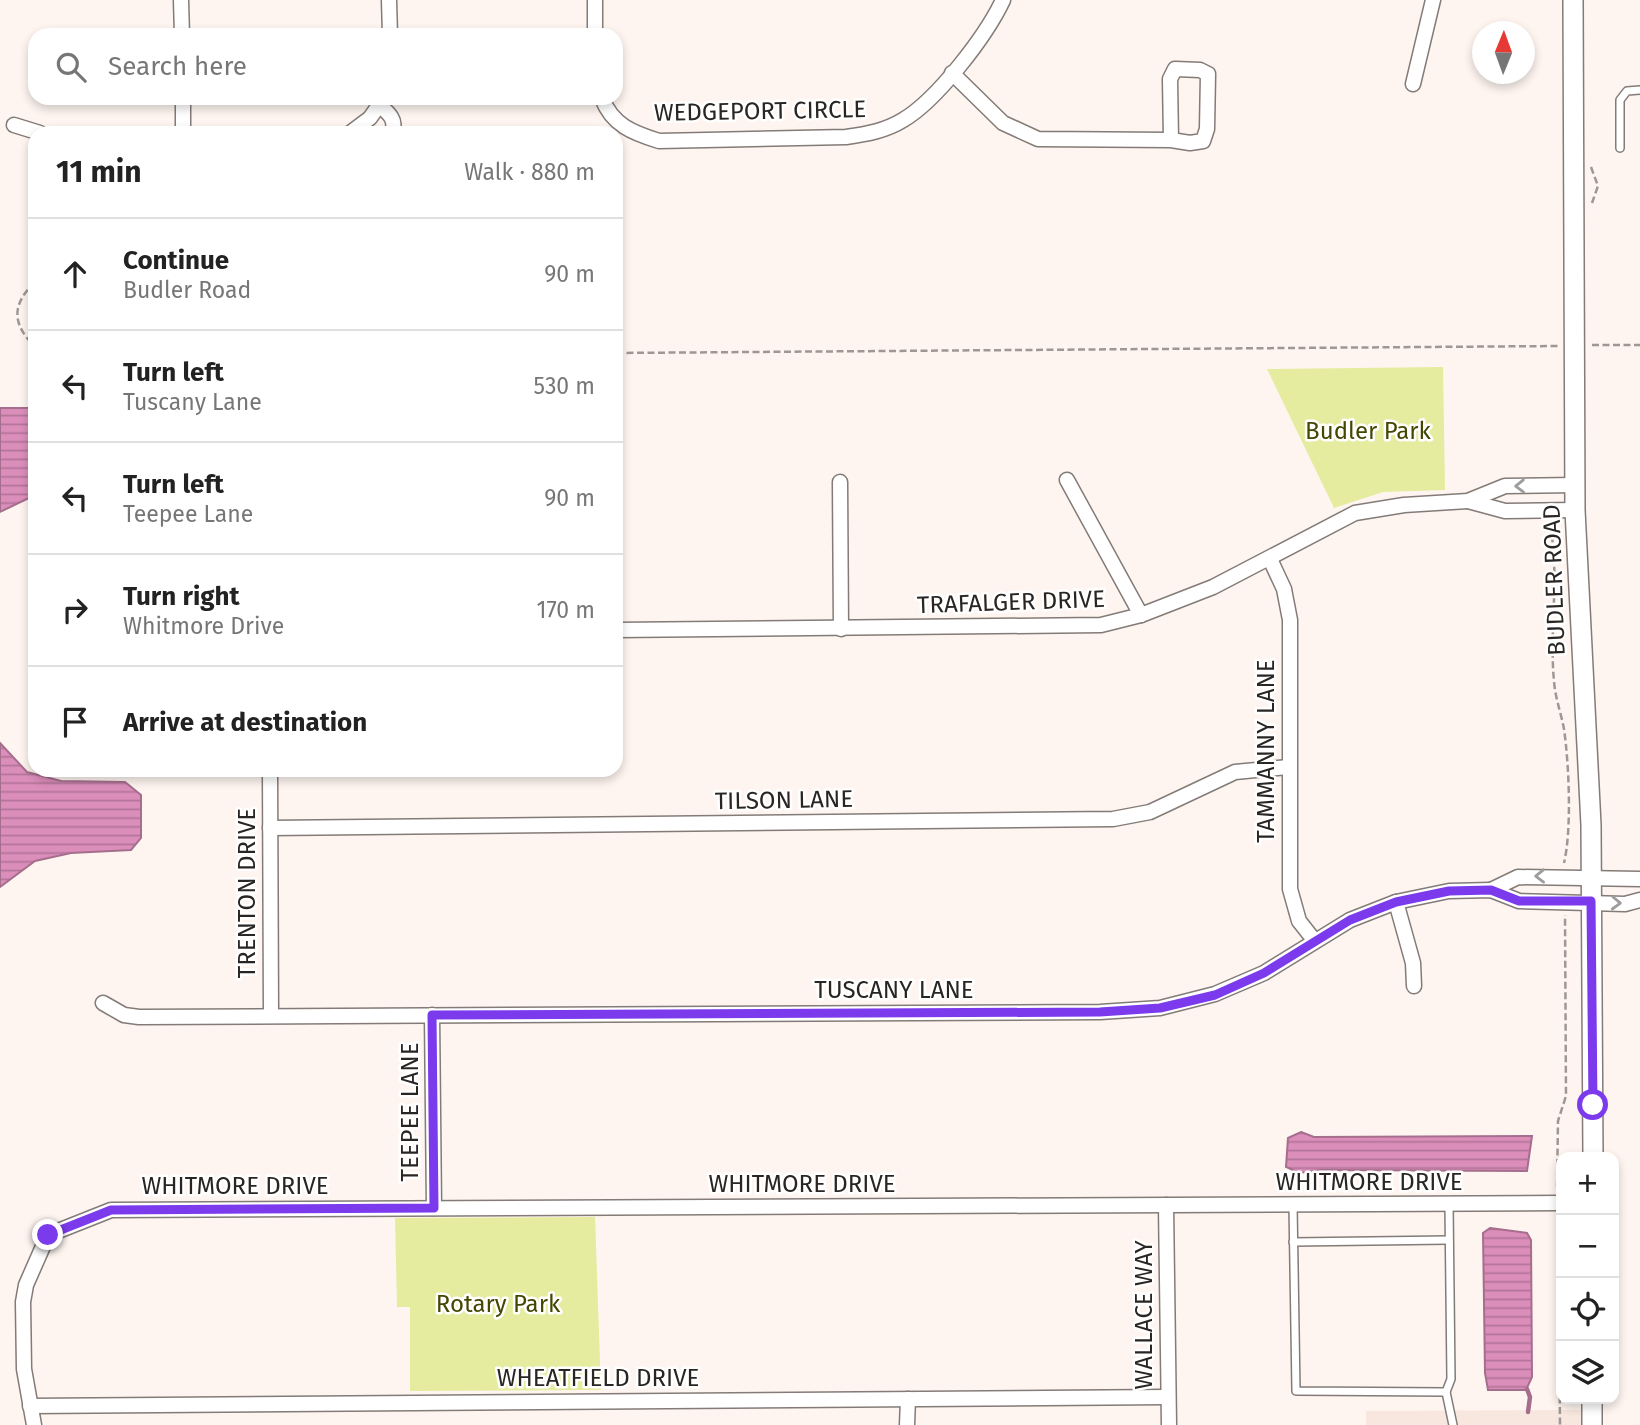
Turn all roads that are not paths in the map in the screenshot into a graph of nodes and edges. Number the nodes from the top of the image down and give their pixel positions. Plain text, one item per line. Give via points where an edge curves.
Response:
1 (181, 0) edge
2 (389, 0) edge
3 (595, 0) edge
4 (1003, 0) edge
5 (1433, 0) edge
6 (1573, 0) edge
7 (182, 28) edge
8 (390, 28) edge
9 (596, 28) edge
10 (952, 73) junction
11 (1413, 84) dead end
12 (1640, 90) edge
13 (183, 105) edge
14 (378, 105) edge
15 (385, 105) edge
16 (606, 105) edge
17 (14, 125) dead end
18 (183, 126) edge
19 (359, 126) edge
20 (394, 126) edge
21 (28, 129) edge
22 (1171, 140) junction
23 (1620, 148) dead end
24 (1067, 480) dead end
25 (840, 482) dead end
26 (1575, 485) junction
27 (1468, 501) junction
28 (1575, 510) junction
29 (1270, 559) junction
30 (1141, 615) junction
31 (841, 629) junction
32 (623, 630) edge
33 (1288, 767) junction
34 (270, 777) edge
35 (270, 828) junction
36 (1591, 877) junction
37 (1640, 879) edge
38 (1491, 890) junction
39 (1640, 900) edge
40 (1591, 901) junction
41 (1396, 902) junction
42 (1314, 940) junction
43 (1415, 986) dead end
44 (103, 1003) dead end
45 (271, 1015) junction
46 (432, 1015) junction
47 (1593, 1152) edge
48 (1556, 1203) edge
49 (1166, 1205) junction
50 (1293, 1205) junction
51 (1449, 1205) junction
52 (434, 1208) junction
53 (1449, 1240) junction
54 (1293, 1241) junction
55 (1446, 1392) junction
56 (1167, 1397) junction
57 (908, 1399) junction
58 (1592, 1404) edge
59 (30, 1406) junction
60 (34, 1425) edge
61 (907, 1425) edge
62 (1169, 1425) edge
63 (1453, 1425) edge
64 (1592, 1425) edge

1 - 7 street
2 - 8 street
3 - 9 street
4 - 10 street, WEDGEPORT CIRCLE via 979,42
5 - 11 street
6 - 26 street, BUDLER ROAD via 1582,345
10 - 16 street, WEDGEPORT CIRCLE via 905,119 875,133 846,137 659,141 631,132 614,119
10 - 22 street via 1003,123 1038,139
12 - 23 lane via 1628,91 1620,100
13 - 18 street
14 - 19 street
15 - 20 street
17 - 21 street
22 - 22 street via 1203,141 1208,75 1200,70 1175,69 1170,79
24 - 30 street
25 - 31 street
26 -> 27 street, TRAFALGER DRIVE via 1504,486
26 - 28 street, BUDLER ROAD
27 - 28 street, TRAFALGER DRIVE via 1505,511
27 - 29 street, TRAFALGER DRIVE via 1355,513
28 - 36 street, BUDLER ROAD
29 - 30 street, TRAFALGER DRIVE
29 - 33 street, TAMMANNY LANE via 1284,589 1290,620
30 - 31 street, TRAFALGER DRIVE via 1073,627
31 - 32 street, TRAFALGER DRIVE
33 - 35 street, TILSON LANE via 1226,775 1150,812 1113,819
33 - 42 street, TAMMANNY LANE via 1290,889 1299,921
34 - 35 street, TRENTON DRIVE
35 - 45 street, TRENTON DRIVE
36 - 37 street, TUSCANY LANE
36 -> 38 street, TUSCANY LANE via 1517,877
36 - 40 street, BUDLER ROAD
38 - 40 street, TUSCANY LANE via 1519,901
38 - 41 street, TUSCANY LANE via 1449,891
40 -> 39 street, TUSCANY LANE via 1626,904
40 - 47 street, BUDLER ROAD
41 - 42 street, TUSCANY LANE
41 - 43 street
42 - 46 street, TUSCANY LANE via 1264,973 1215,995 1160,1008
44 - 45 street, TUSCANY LANE via 124,1015 139,1017
45 - 46 street, TUSCANY LANE
46 - 52 street, TEEPEE LANE
48 - 51 street, WHITMORE DRIVE
49 - 50 street, WHITMORE DRIVE
49 - 52 street, WHITMORE DRIVE
49 - 56 street, WALLACE WAY
50 - 51 street, WHITMORE DRIVE
50 - 54 lane
51 - 53 lane
52 - 59 street, WHITMORE DRIVE via 111,1210 48,1235 23,1302 24,1369
53 - 54 lane
53 - 55 lane via 1451,1378
54 - 55 lane via 1296,1391
55 - 63 lane
56 - 57 street, WHEATFIELD DRIVE
56 - 62 street, WALLACE WAY
57 - 59 street, WHEATFIELD DRIVE
57 - 61 street
58 - 64 street
59 - 60 street

